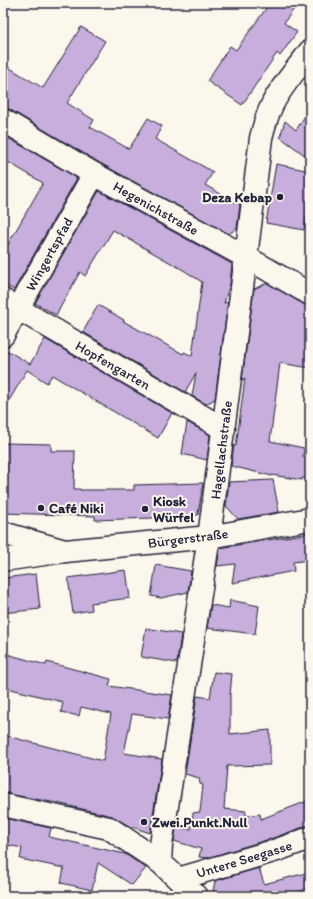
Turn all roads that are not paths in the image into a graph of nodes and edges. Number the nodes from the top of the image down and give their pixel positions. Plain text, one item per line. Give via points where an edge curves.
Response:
1 (310, 51) edge
2 (3, 120) edge
3 (94, 174) junction
4 (246, 257) junction
5 (310, 294) edge
6 (11, 305) edge
7 (3, 335) edge
8 (224, 429) junction
9 (310, 519) edge
10 (3, 532) edge
11 (209, 537) junction
12 (65, 551) junction
13 (3, 560) edge
14 (3, 805) edge
15 (310, 838) edge
16 (160, 862) junction
17 (178, 879) junction
18 (196, 896) edge

1 - 4 street, Hagellachstraße via 280,92 266,121 261,138
2 - 3 street, Hegenichstraße
3 - 4 street, Hegenichstraße
3 - 6 street, Wingertspfad
4 - 5 street, Hegenichstraße
4 - 8 street, Hagellachstraße
6 - 7 street, Wingertspfad
6 - 8 street, Hopfengarten
8 - 11 street, Hagellachstraße
9 - 11 street, Bürgerstraße
10 - 12 street, Bürgerstraße
11 - 12 street, Bürgerstraße
11 - 16 street, Hagellachstraße
12 - 13 street, Bürgerstraße
14 - 16 street via 109,828
15 - 17 street, Untere Seegasse
16 - 17 street
17 - 18 street

